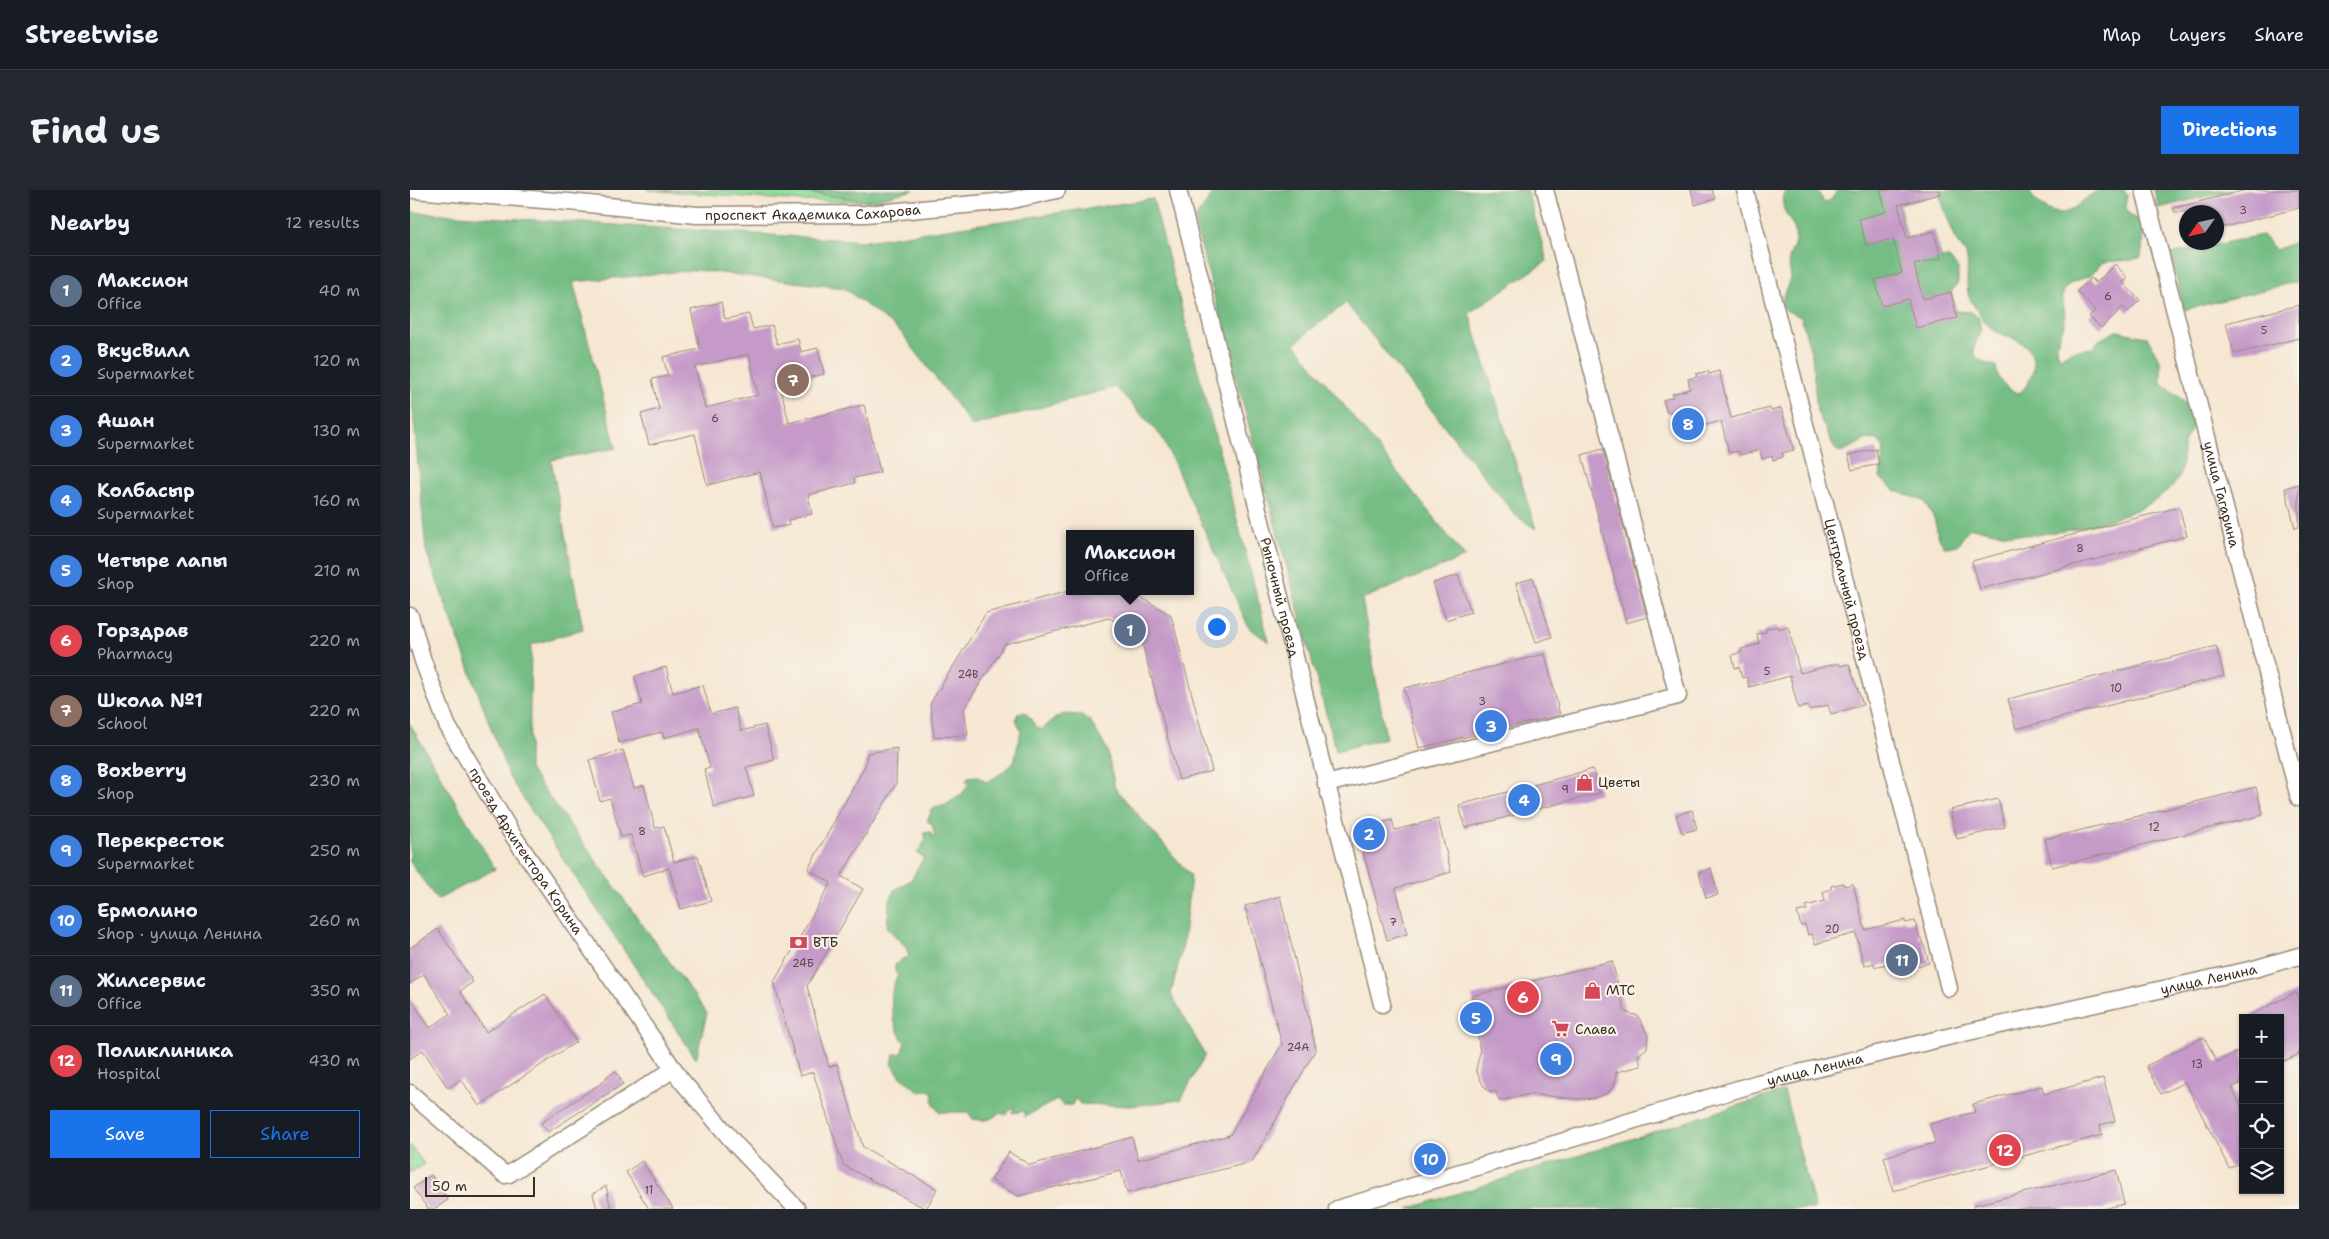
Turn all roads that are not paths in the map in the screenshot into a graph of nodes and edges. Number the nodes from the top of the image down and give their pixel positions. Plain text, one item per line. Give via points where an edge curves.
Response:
1 (414, 190) edge
2 (540, 190) edge
3 (1057, 190) edge
4 (1178, 190) edge
5 (1545, 190) edge
6 (1745, 190) edge
7 (2144, 190) edge
8 (569, 202) junction
9 (410, 616) edge
10 (1326, 784) junction
11 (2299, 798) edge
12 (2299, 956) edge
13 (1949, 988) dead end
14 (1382, 1004) dead end
15 (674, 1068) junction
16 (410, 1093) edge
17 (797, 1209) edge
18 (1337, 1209) edge

1 - 8 street, проспект Академика Сахарова
2 - 8 street, проспект Академика Сахарова
3 - 8 street, проспект Академика Сахарова via 1008,201 866,214 697,215
4 - 10 street, Рыночный проезд
5 - 10 street via 1678,696
6 - 13 street, Центральный проезд
7 - 11 street, улица Гагарина
9 - 15 street, проезд Архитектора Корина via 446,725 512,834
10 - 14 street, Рыночный проезд
12 - 18 street, улица Ленина via 1758,1083
15 - 16 street via 504,1175
15 - 17 street, проезд Архитектора Корина via 736,1146

